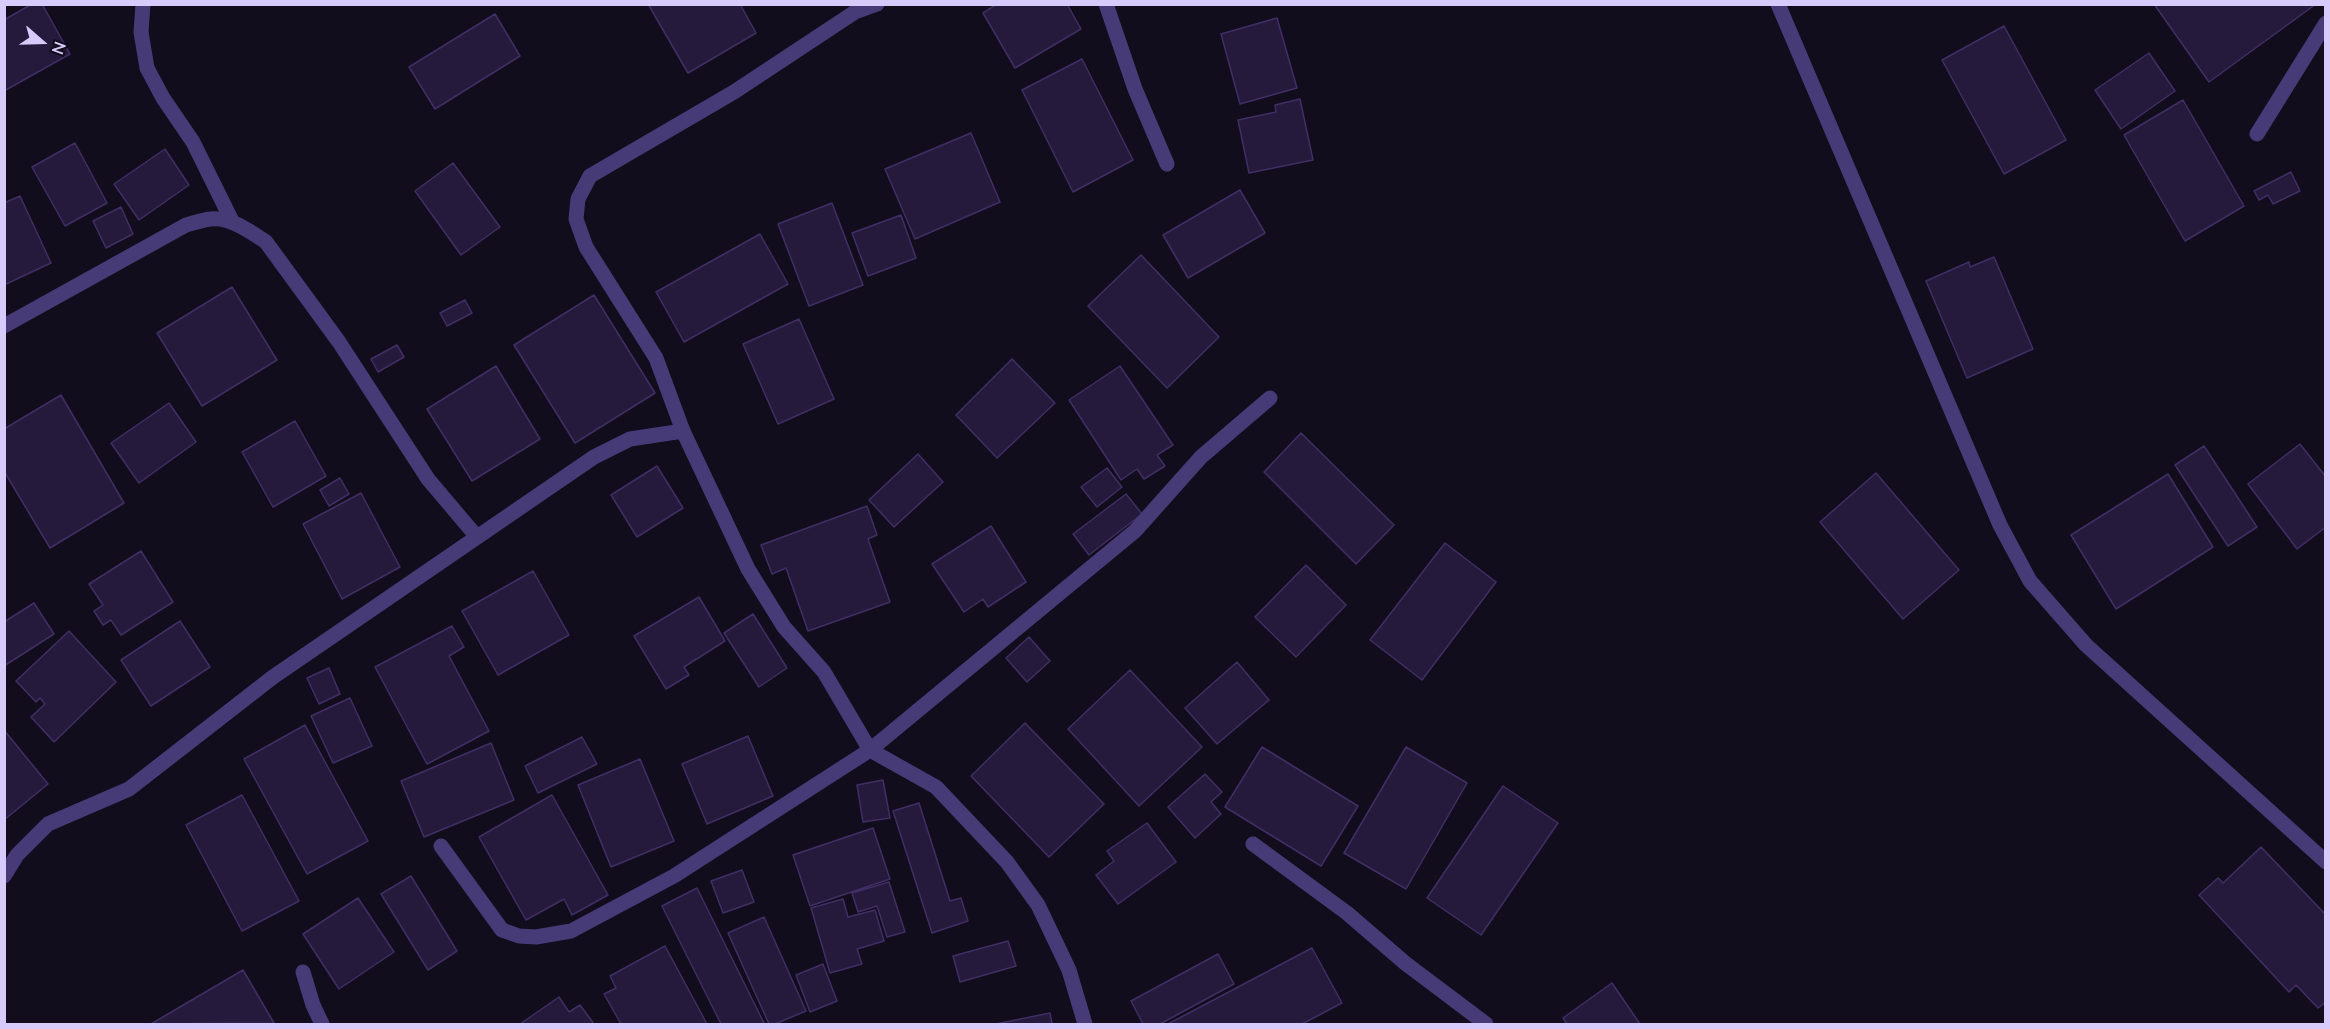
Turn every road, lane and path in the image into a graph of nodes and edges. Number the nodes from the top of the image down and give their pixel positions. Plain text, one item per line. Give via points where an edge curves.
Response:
1 (143, 4) edge
2 (877, 4) edge
3 (1106, 4) edge
4 (1778, 4) edge
5 (2325, 23) edge
6 (2257, 134) dead end
7 (1167, 164) dead end
8 (233, 223) junction
9 (4, 326) edge
10 (1270, 398) dead end
11 (683, 431) junction
12 (477, 537) junction
13 (870, 750) junction
14 (1253, 844) dead end
15 (441, 846) dead end
16 (2325, 862) edge
17 (4, 876) edge
18 (303, 972) dead end
19 (322, 1024) edge
20 (1085, 1024) edge
21 (1486, 1024) edge

1 - 8 street via 141,32 147,68 193,142
2 - 11 street via 855,12 734,92 590,176 578,199 576,219 586,248 656,358
3 - 7 street via 1135,89
4 - 16 street via 2000,525 2030,581 2086,645
5 - 6 street
8 - 9 street via 212,218 186,225
8 - 12 street via 266,242 339,342 428,479
10 - 13 street via 1201,457 1136,531
11 - 12 street via 630,439 594,457
11 - 13 street via 748,570 784,627 824,672
12 - 17 street via 273,677 129,789 48,824 17,855
13 - 15 street via 674,876 571,931 536,937 502,930
13 - 20 street via 936,787 1007,862 1038,905 1069,970
14 - 21 street
18 - 19 street

